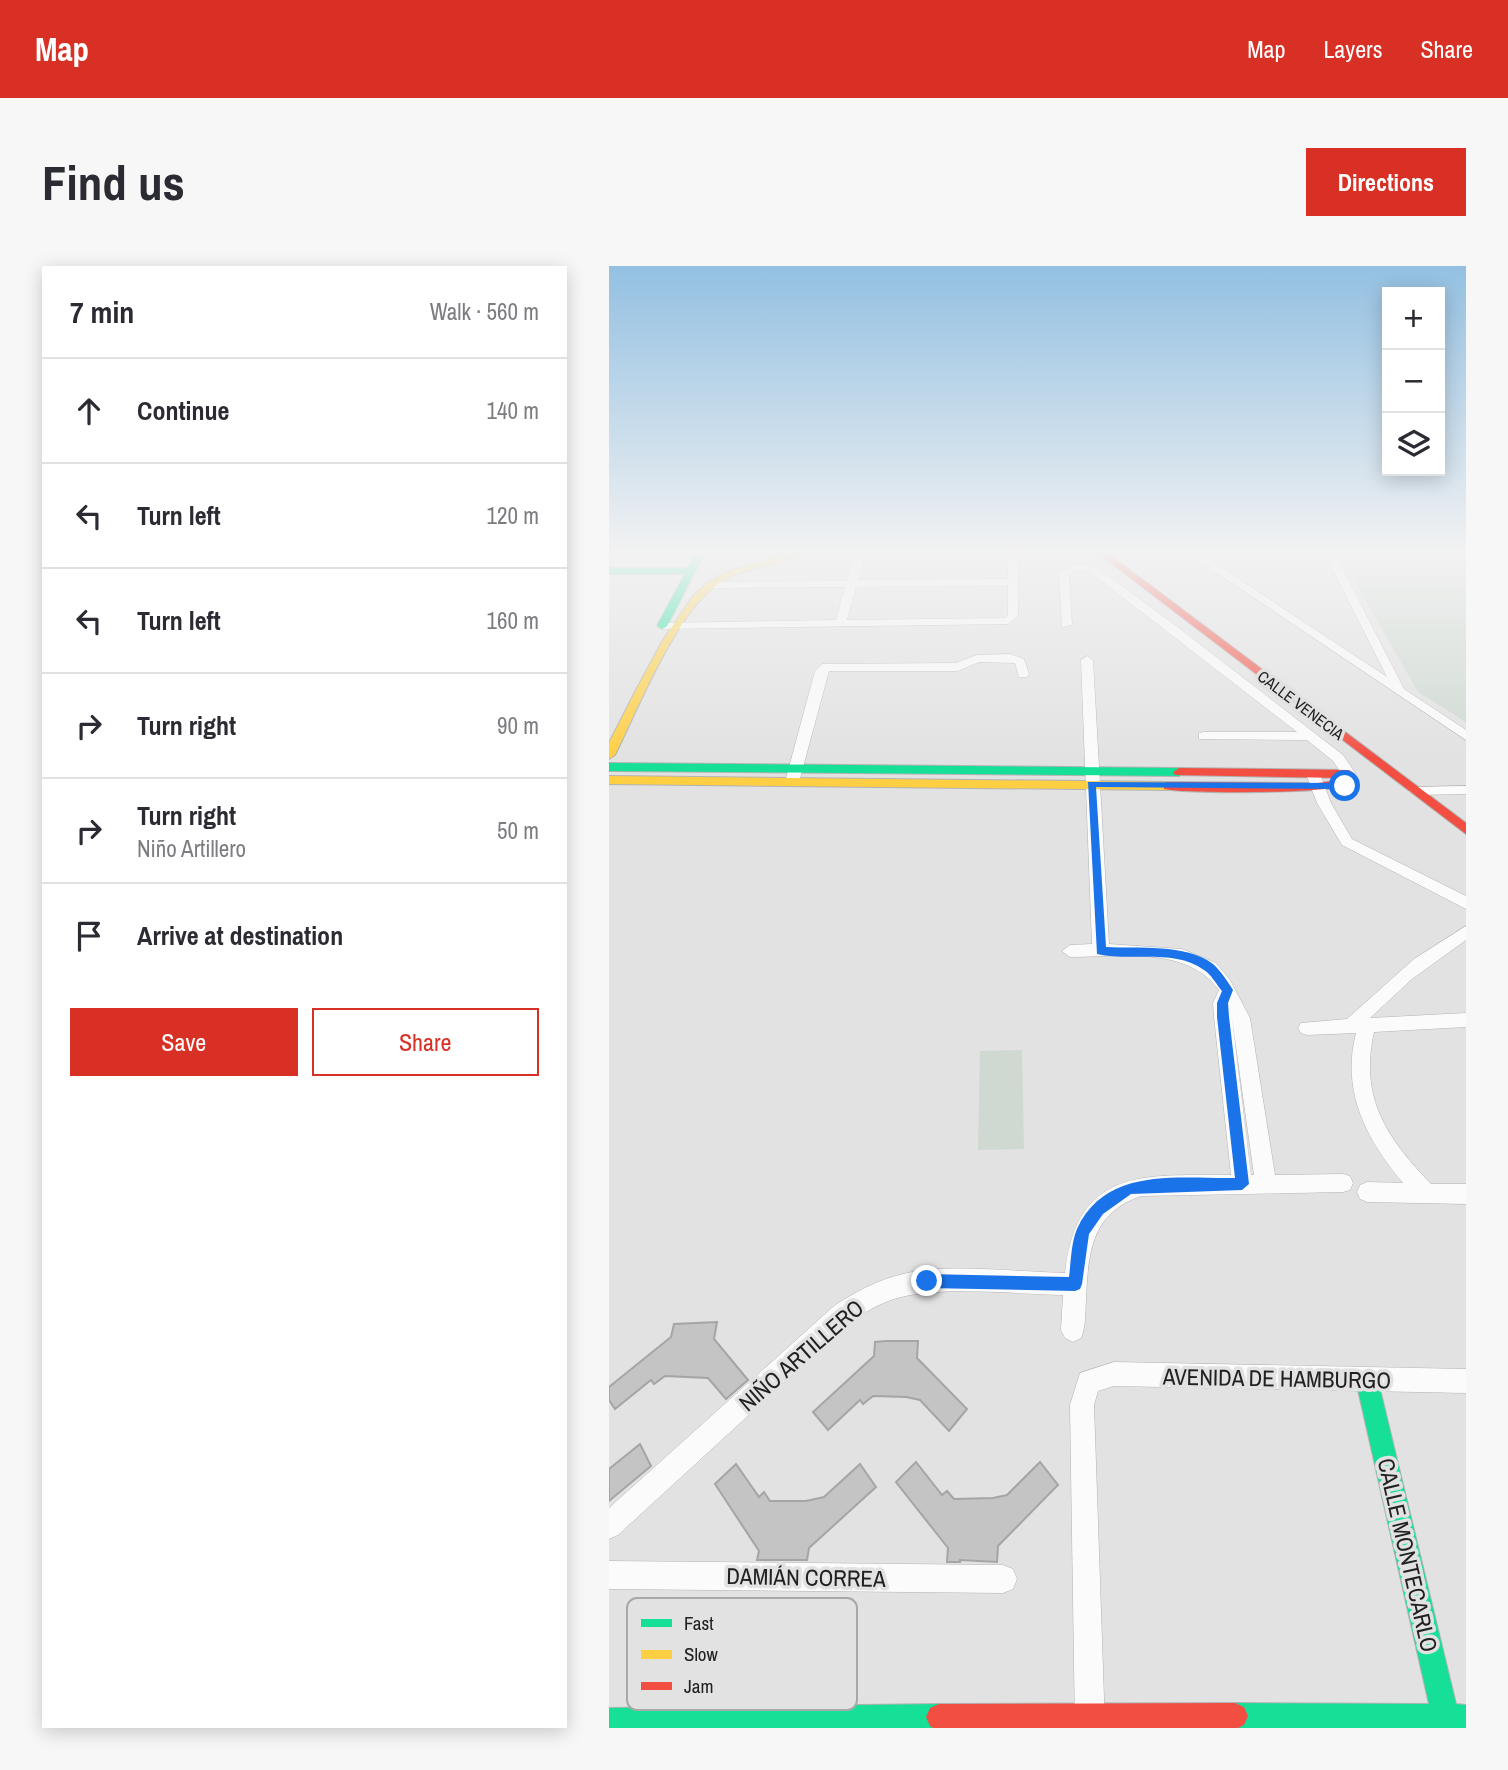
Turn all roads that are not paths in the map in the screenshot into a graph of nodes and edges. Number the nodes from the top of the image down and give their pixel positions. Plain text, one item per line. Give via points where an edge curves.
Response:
1 (671, 622) edge
2 (673, 622) edge
3 (939, 622) edge
4 (1164, 622) edge
5 (1193, 622) edge
6 (1296, 622) edge
7 (1364, 622) edge
8 (840, 624) joint
9 (670, 626) junction
10 (1087, 660) dead end
11 (1023, 674) dead end
12 (1399, 691) junction
13 (609, 721) edge
14 (1205, 736) dead end
15 (1309, 736) junction
16 (1466, 736) edge
17 (609, 755) edge
18 (609, 767) edge
19 (641, 774) junction
20 (1349, 774) joint
21 (794, 775) junction
22 (1091, 777) junction
23 (609, 780) edge
24 (1315, 780) junction
25 (1466, 790) edge
26 (1416, 791) junction
27 (1466, 830) edge
28 (1466, 903) edge
29 (1466, 932) edge
30 (1070, 951) dead end
31 (1101, 951) junction
32 (1227, 990) junction
33 (1466, 1020) edge
34 (1359, 1025) junction
35 (1307, 1028) dead end
36 (1343, 1183) dead end
37 (1242, 1184) junction
38 (1266, 1184) junction
39 (1367, 1192) dead end
40 (1427, 1194) junction
41 (1466, 1194) edge
42 (1075, 1284) junction
43 (1073, 1330) dead end
44 (1367, 1381) junction
45 (1466, 1381) edge
46 (609, 1526) edge
47 (609, 1574) edge
48 (1003, 1579) dead end
49 (1466, 1718) edge
50 (609, 1721) edge
51 (1090, 1721) edge
52 (1447, 1723) edge

1 - 9 street
2 - 9 street
3 - 8 street
4 - 15 street
5 - 26 street, CALLE VENECIA
6 - 12 street
7 - 12 street
8 - 9 street
9 - 13 street
9 - 17 street
10 - 22 street
11 - 21 street via 1020,661 1010,658 977,659 961,667 826,667 821,671
12 - 16 street
14 - 15 street
15 - 20 street via 1338,758
18 - 19 street
19 - 21 street
19 - 23 street
20 - 24 street via 1348,785
21 - 22 street
22 - 24 street
22 - 31 street
24 - 28 street via 1347,842
25 - 26 street
26 - 27 street, CALLE VENECIA
29 - 34 street via 1379,996
30 - 31 street
31 - 32 street via 1192,959 1209,967
32 - 37 street via 1223,1017
32 - 38 street via 1241,1018
33 - 34 street
34 - 35 street
34 - 40 street via 1358,1067 1370,1117 1403,1169
36 - 38 street
37 - 38 street
37 - 42 street via 1128,1189 1098,1209 1083,1232
39 - 40 street
40 - 41 street
42 - 43 street
42 - 46 street, NIÑO ARTILLERO via 927,1281 870,1295 842,1314
44 - 45 street, AVENIDA DE HAMBURGO
44 - 51 street, AVENIDA DE HAMBURGO via 1114,1374 1090,1382 1082,1405
44 - 52 street, CALLE MONTECARLO
47 - 48 street, DAMIÁN CORREA
49 - 52 street
50 - 51 street
51 - 52 street

